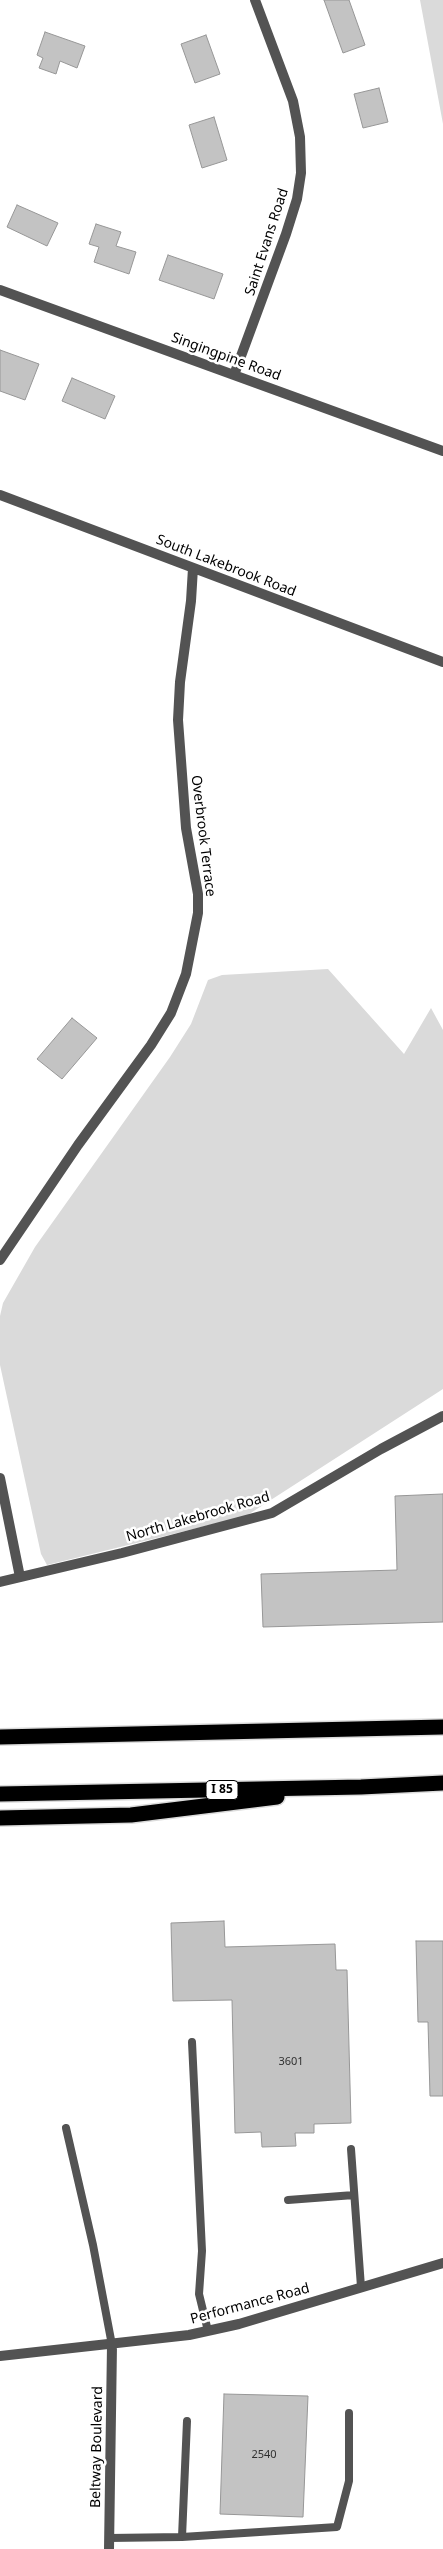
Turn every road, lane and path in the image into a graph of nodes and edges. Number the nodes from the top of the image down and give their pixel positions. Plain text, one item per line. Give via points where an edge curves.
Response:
1 (256, 0) edge
2 (0, 290) edge
3 (234, 375) junction
4 (443, 451) edge
5 (0, 495) edge
6 (193, 568) junction
7 (443, 662) edge
8 (0, 1260) edge
9 (443, 1416) edge
10 (0, 1478) edge
11 (20, 1577) junction
12 (0, 1582) edge
13 (443, 1726) edge
14 (0, 1732) edge
15 (0, 1737) edge
16 (45, 1738) junction
17 (443, 1783) edge
18 (361, 1787) junction
19 (0, 1794) edge
20 (0, 1818) edge
21 (192, 2042) dead end
22 (66, 2128) dead end
23 (351, 2149) dead end
24 (354, 2195) junction
25 (288, 2200) dead end
26 (443, 2264) edge
27 (361, 2286) junction
28 (208, 2331) junction
29 (112, 2345) junction
30 (0, 2356) edge
31 (349, 2413) dead end
32 (187, 2421) dead end
33 (109, 2538) junction
34 (182, 2538) junction
35 (109, 2549) edge

1 - 3 street, Saint Evans Road via 293,100 302,172 286,234
2 - 3 street, Singingpine Road
3 - 4 street, Singingpine Road
5 - 6 street, South Lakebrook Road
6 - 7 street, South Lakebrook Road
6 - 8 street, Overbrook Terrace via 178,720 186,828 198,894 198,914 186,974 171,1013 151,1045
9 - 11 street, North Lakebrook Road via 272,1513
10 - 11 street
11 - 12 street, North Lakebrook Road
13 - 16 highway
14 - 16 highway
15 - 16 highway
17 - 18 highway, I 85
18 - 19 highway, I 85
18 - 20 highway via 131,1815
21 - 28 lane via 202,2251 199,2294
22 - 29 lane
23 - 24 lane
24 - 25 lane
24 - 27 lane
26 - 27 street, Performance Road
27 - 28 street, Performance Road
28 - 29 street, Performance Road
29 - 30 street, Performance Road
29 - 33 street, Beltway Boulevard
31 - 34 lane via 349,2481 337,2528
32 - 34 lane
33 - 34 lane
33 - 35 street, Beltway Boulevard

